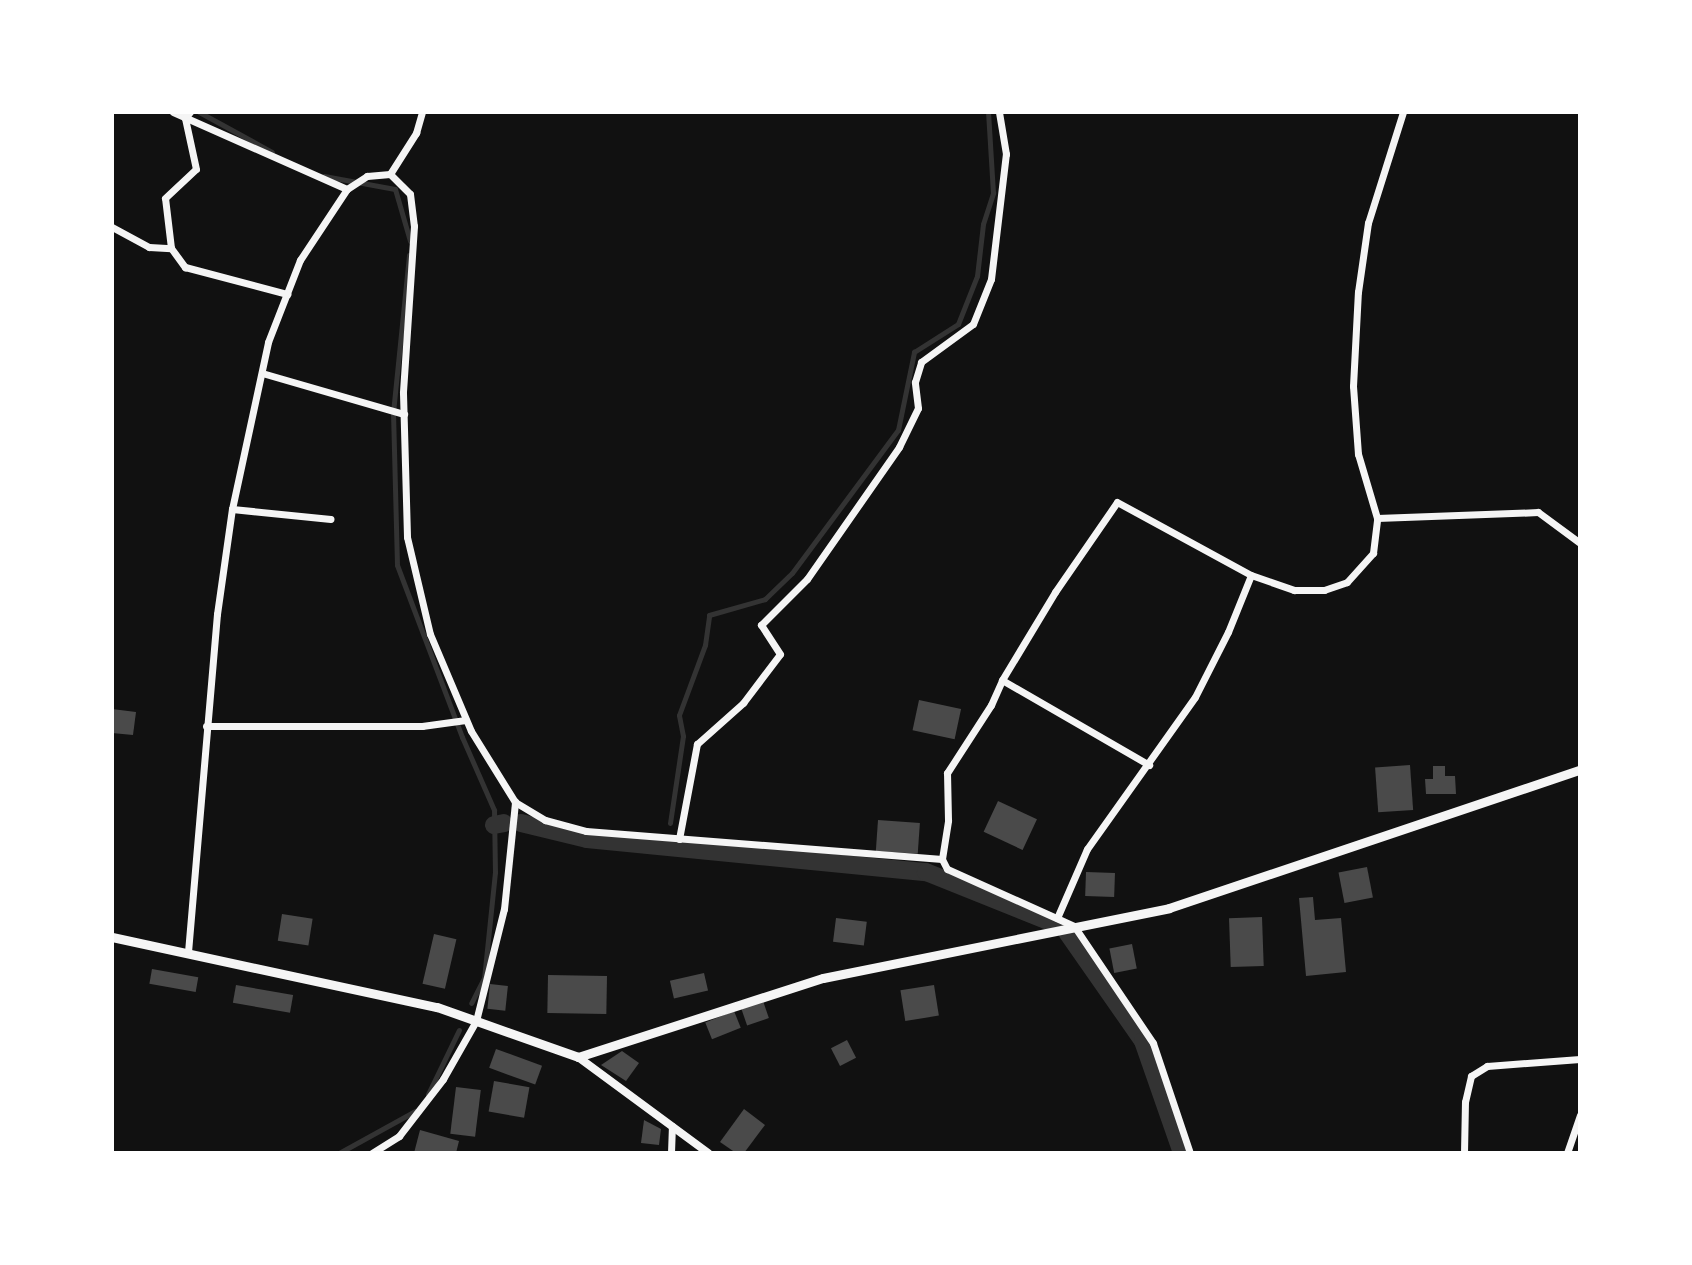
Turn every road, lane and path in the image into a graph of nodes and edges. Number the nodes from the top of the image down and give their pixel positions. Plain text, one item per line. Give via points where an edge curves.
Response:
1 (173, 112) edge
2 (422, 112) edge
3 (999, 112) edge
4 (1403, 112) edge
5 (187, 116) edge
6 (390, 174) junction
7 (347, 189) junction
8 (112, 227) edge
9 (171, 248) junction
10 (287, 294) junction
11 (262, 373) junction
12 (404, 413) junction
13 (232, 509) junction
14 (1377, 518) junction
15 (330, 519) dead end
16 (1580, 543) edge
17 (1251, 575) junction
18 (1002, 680) junction
19 (465, 720) junction
20 (206, 726) junction
21 (1149, 765) junction
22 (1580, 770) edge
23 (515, 802) junction
24 (679, 839) junction
25 (942, 859) junction
26 (1057, 918) junction
27 (1074, 926) junction
28 (112, 937) edge
29 (188, 952) junction
30 (476, 1021) junction
31 (578, 1057) junction
32 (1580, 1059) edge
33 (1580, 1115) edge
34 (672, 1126) junction
35 (372, 1153) edge
36 (671, 1153) edge
37 (708, 1153) edge
38 (1190, 1153) edge
39 (1464, 1153) edge
40 (1567, 1153) edge

1 - 5 street
2 - 6 street via 416,133
3 - 24 street via 1006,154 991,279 973,324 921,362 915,382 918,408 899,447 807,579 761,625 780,654 743,703 697,744
4 - 14 street via 1368,223 1358,292 1353,386 1358,454
5 - 7 street
5 - 9 street via 196,169 165,198
6 - 7 street via 367,176
6 - 12 street via 410,194 414,226
7 - 10 street via 300,260
8 - 9 street via 149,247
9 - 10 street via 185,267
10 - 11 street
11 - 12 street
11 - 13 street
12 - 19 street via 407,537 430,634
13 - 15 street
13 - 20 street
14 - 16 street via 1538,512
14 - 17 street via 1373,553 1347,582 1324,590 1294,590
17 - 18 street via 1117,502
17 - 21 street via 1195,697
18 - 21 street
18 - 25 street via 947,773
19 - 20 street
19 - 23 street
20 - 29 street
21 - 26 street via 1087,849
22 - 27 main road via 1169,908
23 - 24 street via 545,820 586,831
23 - 30 street via 504,909
24 - 25 street
25 - 26 street via 947,869
26 - 27 street
27 - 31 main road via 823,978
27 - 38 street via 1153,1043
28 - 29 main road
29 - 30 main road via 437,1007
30 - 31 main road
30 - 35 street via 443,1079 399,1136
31 - 34 street
32 - 39 street via 1487,1066 1471,1076
33 - 40 street
34 - 36 street
34 - 37 street

